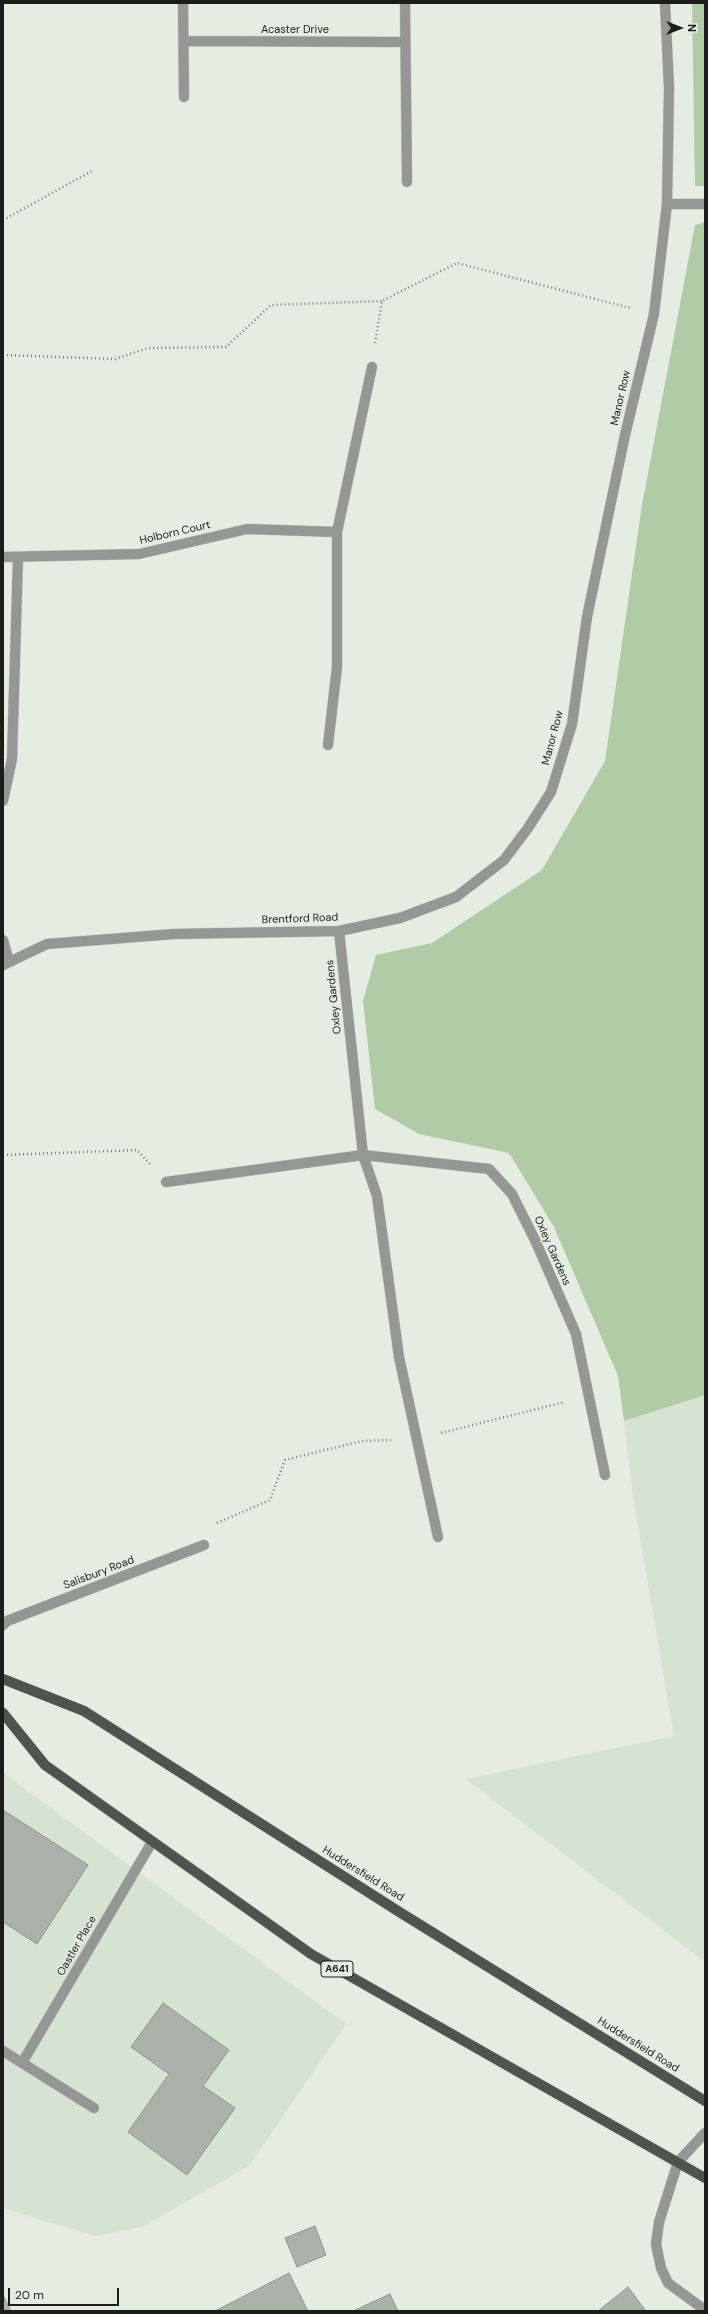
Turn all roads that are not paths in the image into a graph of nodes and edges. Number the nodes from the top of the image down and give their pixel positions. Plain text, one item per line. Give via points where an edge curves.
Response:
1 (183, 3) edge
2 (405, 3) edge
3 (665, 3) edge
4 (184, 41) junction
5 (406, 42) junction
6 (184, 97) dead end
7 (407, 182) dead end
8 (667, 204) junction
9 (705, 204) edge
10 (372, 367) road end
11 (337, 532) junction
12 (3, 557) edge
13 (18, 557) junction
14 (328, 745) dead end
15 (8, 759) edge
16 (551, 792) joint
17 (3, 801) edge
18 (339, 932) junction
19 (3, 940) edge
20 (6, 963) edge
21 (363, 1155) junction
22 (166, 1182) road end
23 (605, 1475) dead end
24 (438, 1537) dead end
25 (204, 1545) road end
26 (3, 1625) edge
27 (3, 1679) edge
28 (3, 1713) edge
29 (152, 1842) junction
30 (3, 2051) edge
31 (22, 2063) junction
32 (705, 2101) edge
33 (94, 2108) dead end
34 (705, 2133) edge
35 (678, 2162) junction
36 (705, 2178) edge
37 (705, 2310) edge

1 - 4 street
2 - 5 street
3 - 8 street, Manor Row via 669,88
4 - 5 street, Acaster Drive
4 - 6 street
5 - 7 street
8 - 9 street
8 - 16 street, Manor Row via 654,314 625,435 587,617 572,724
10 - 11 street
11 - 13 street, Holborn Court via 247,529 139,554
11 - 14 street via 337,667
12 - 13 street, Holborn Court
13 - 15 street
15 - 17 street
16 - 18 street, Brentford Road via 504,860 456,897 400,918
18 - 20 street, Brentford Road via 174,934 47,944
18 - 21 street, Oxley Gardens
19 - 20 street
21 - 22 street, Oxley Gardens
21 - 23 street, Oxley Gardens via 489,1169 512,1194 576,1334
21 - 24 street, Oxley Gardens via 377,1196 399,1357
25 - 26 street, Salisbury Road via 7,1621
27 - 32 main road, Huddersfield Road via 84,1710 394,1908
28 - 29 main road, A641 via 45,1765
29 - 31 street, Oastler Place
29 - 35 main road, A641 via 311,1954
30 - 31 street
31 - 33 street
34 - 35 street
35 - 36 main road, A641
35 - 37 street via 659,2222 656,2244 661,2268 668,2283

